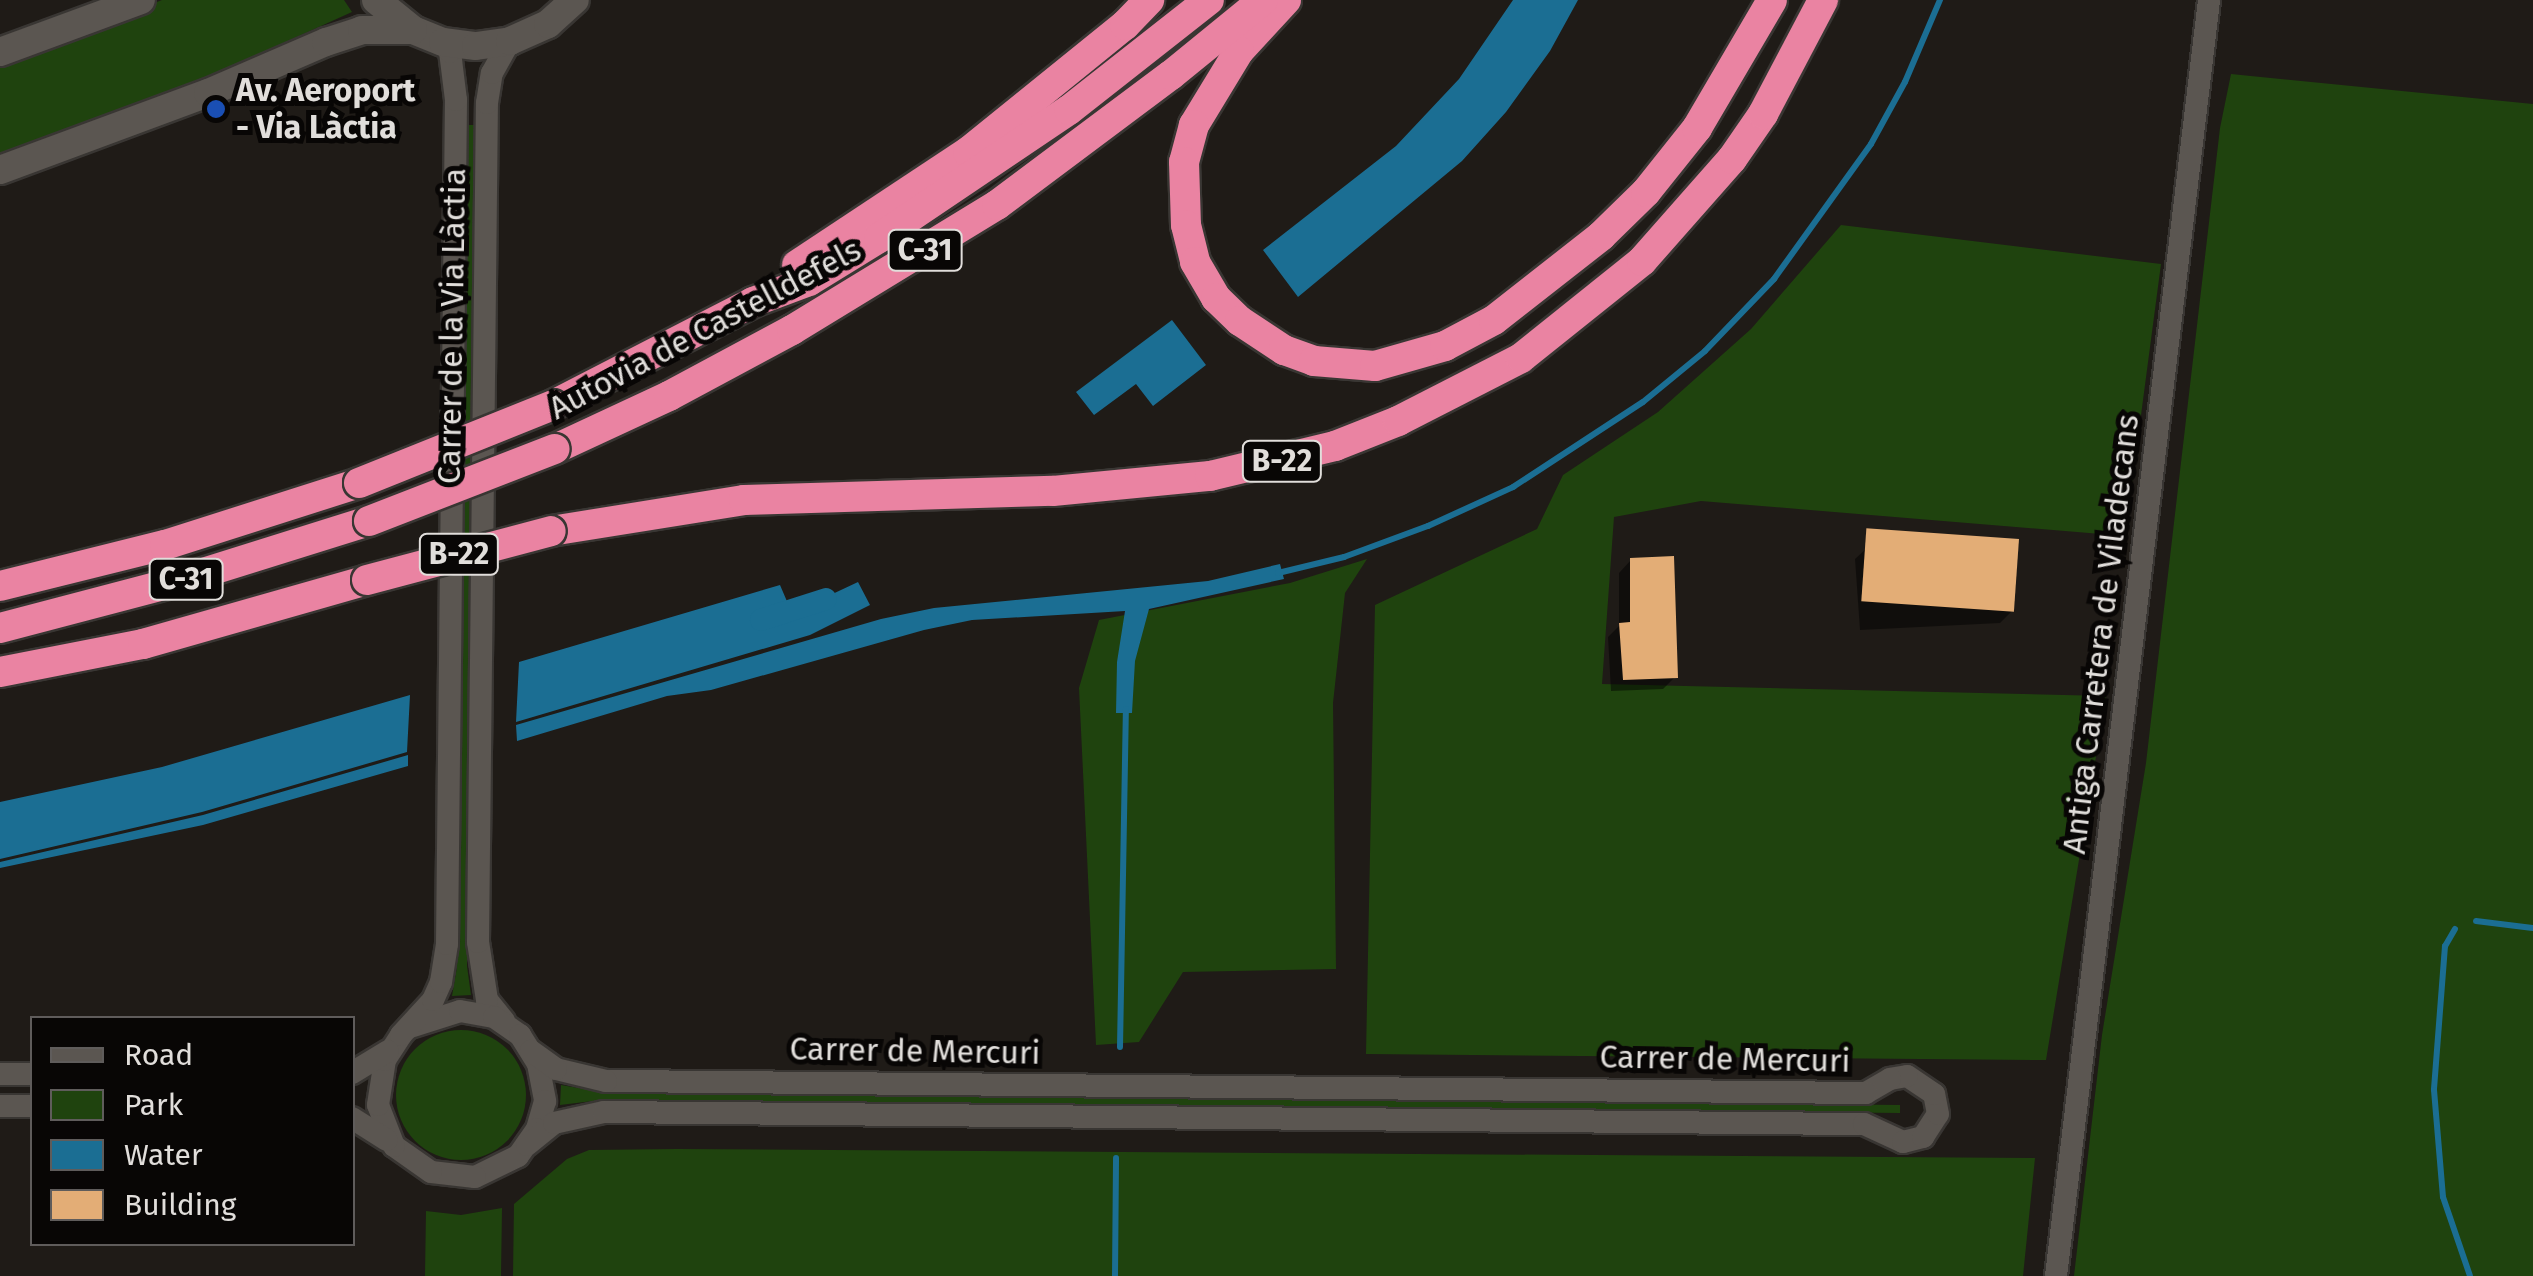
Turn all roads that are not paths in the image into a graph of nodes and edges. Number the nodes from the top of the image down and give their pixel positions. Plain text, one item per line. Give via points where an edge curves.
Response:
1 (141, 0) edge
2 (376, 0) edge
3 (575, 0) edge
4 (1148, 0) edge
5 (1209, 0) edge
6 (1263, 0) edge
7 (1286, 0) edge
8 (1772, 0) edge
9 (1824, 0) edge
10 (2209, 0) edge
11 (413, 30) junction
12 (510, 41) junction
13 (443, 42) junction
14 (0, 52) edge
15 (0, 170) edge
16 (753, 302) junction
17 (0, 586) edge
18 (0, 628) edge
19 (0, 672) edge
20 (510, 1027) junction
21 (410, 1028) junction
22 (394, 1045) junction
23 (532, 1051) junction
24 (355, 1072) edge
25 (0, 1074) edge
26 (30, 1074) edge
27 (0, 1106) edge
28 (30, 1106) edge
29 (355, 1120) edge
30 (526, 1145) junction
31 (394, 1146) junction
32 (2056, 1276) edge

1 - 14 street
2 - 11 street
3 - 12 street via 548,24
4 - 16 highway via 968,152
5 - 16 highway, Autovia de Castelldefels / C-31 via 1069,110 893,229 808,281
6 - 18 highway, Autovia de Castelldefels / C-31, bridge via 997,205 669,396 369,521
7 - 8 highway via 1239,51 1194,125 1182,194 1190,244 1216,298 1262,337 1314,361 1374,366 1445,346 1494,320 1601,236 1697,128
9 - 19 highway, B-22, bridge via 1742,144 1642,261 1521,358 1335,446 1210,476 1053,492 744,500 551,531 143,644
10 - 32 street, Antiga Carretera de Viladecans
11 - 13 street
11 - 15 street via 362,30 326,42
12 - 13 street
12 - 20 street, Carrer de la Via Làctia via 492,74 487,103 478,942 487,1000
13 - 21 street, Carrer de la Via Làctia via 456,100 447,944 441,982
16 - 17 highway, Autovia de Castelldefels / C-31, bridge via 553,405 359,483 165,545
20 - 21 street via 460,1011
20 - 23 street
21 - 22 street
22 - 24 street
22 - 31 street via 377,1088 385,1134
23 - 30 street via 545,1101
23 - 30 street, Carrer de Mercuri via 556,1069 606,1081 1866,1093 1907,1076 1934,1094 1938,1114 1923,1137 1903,1142 1864,1124 604,1112 554,1123
25 - 26 street
27 - 28 street
29 - 31 street
30 - 31 street via 505,1166 460,1178 417,1166

